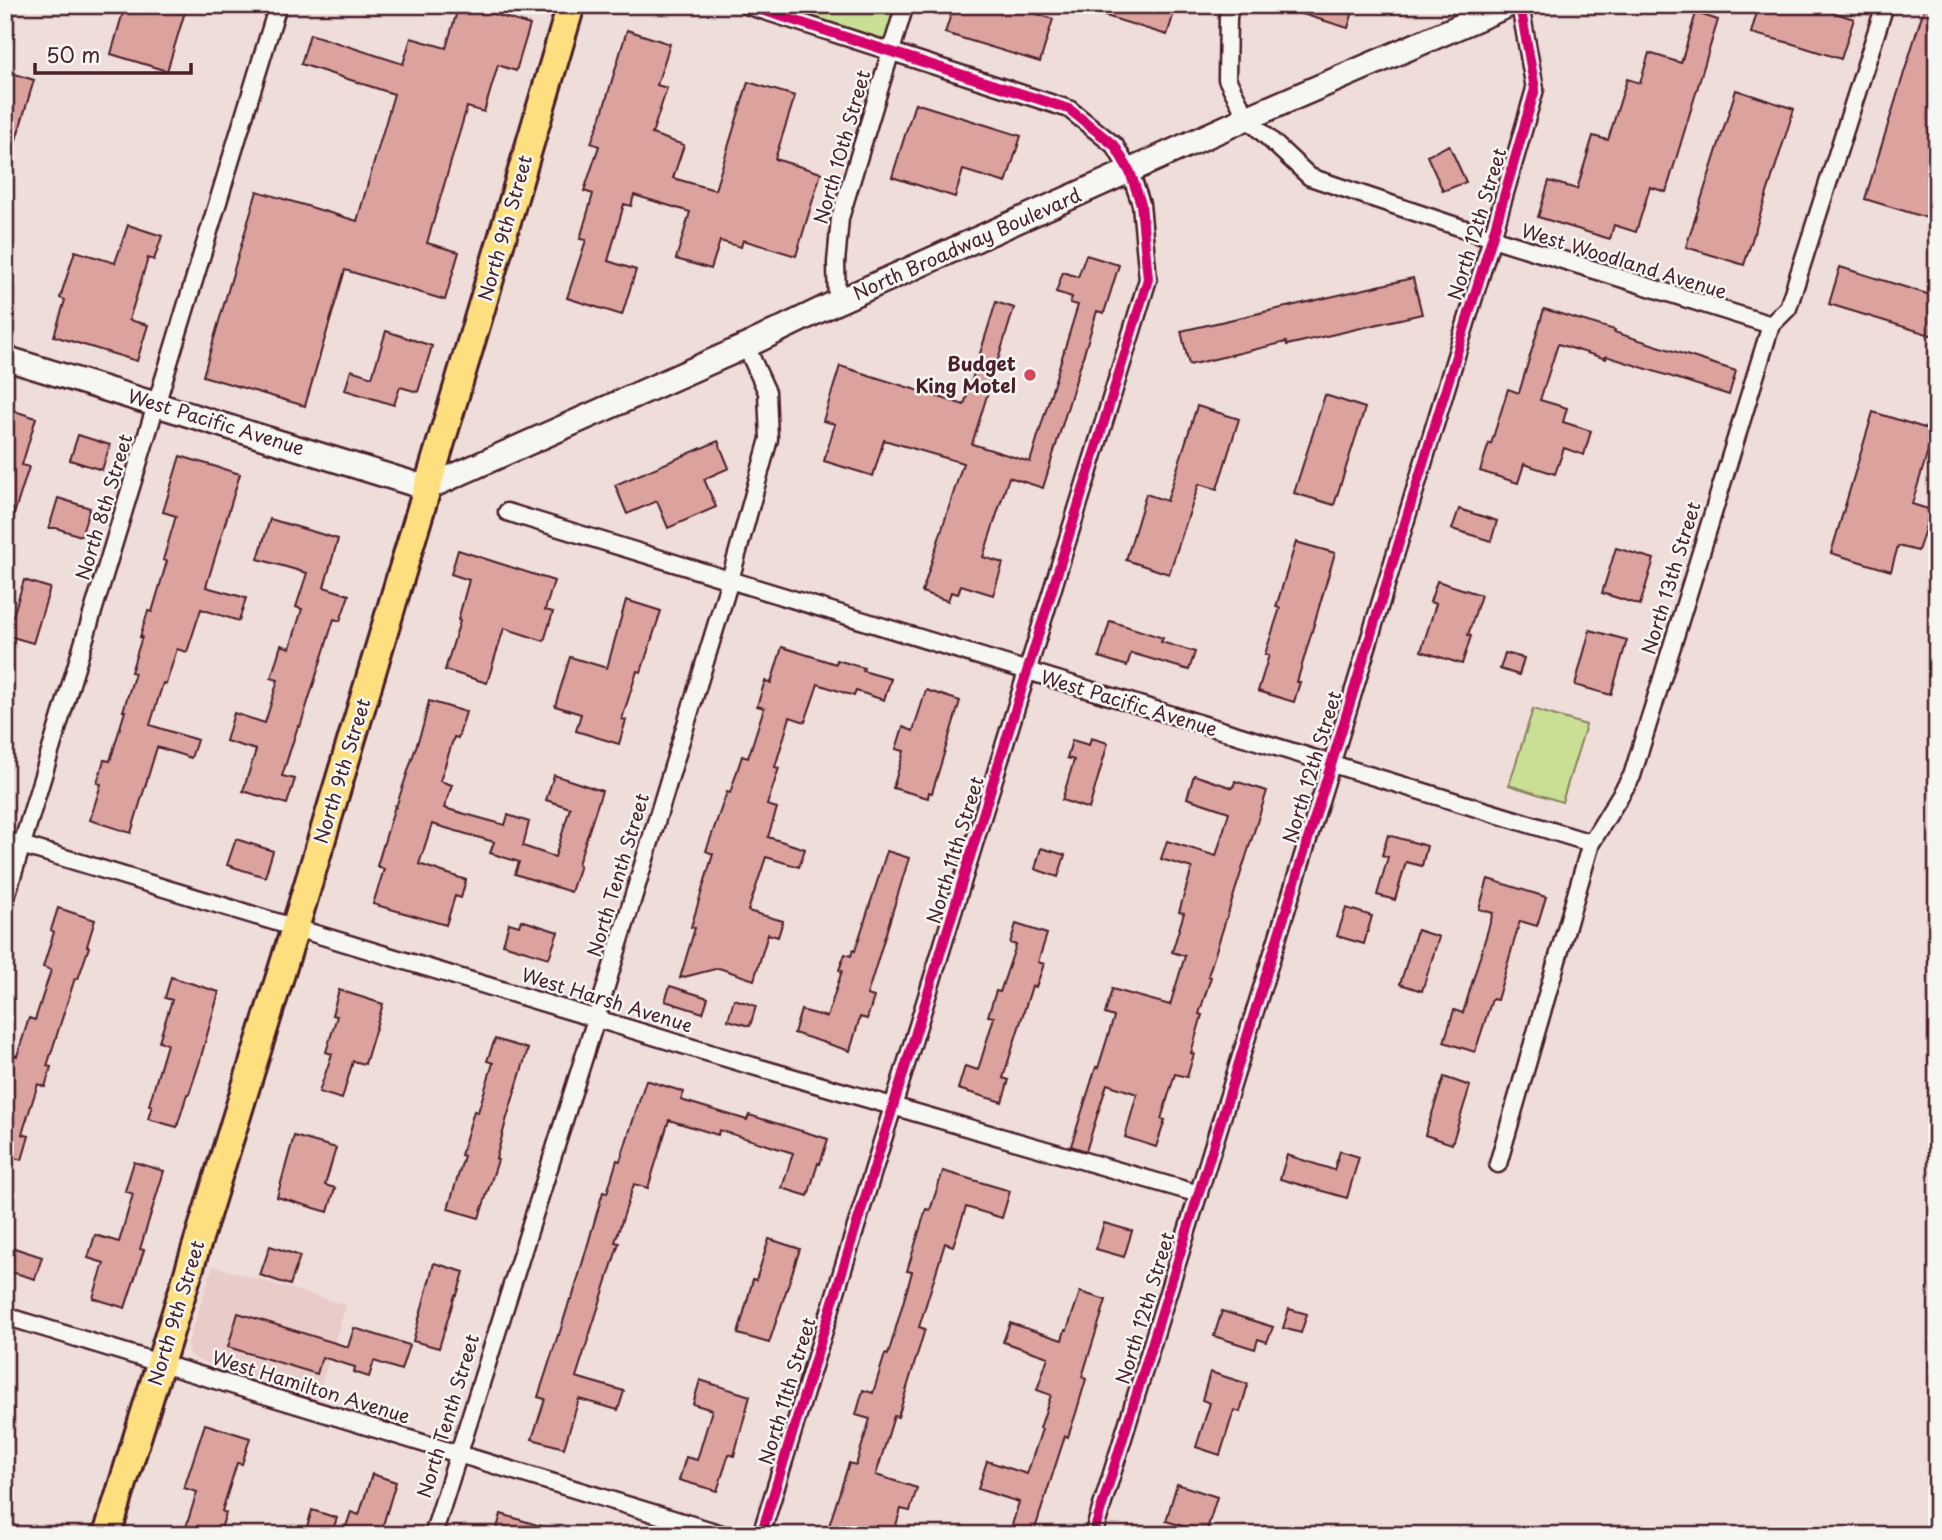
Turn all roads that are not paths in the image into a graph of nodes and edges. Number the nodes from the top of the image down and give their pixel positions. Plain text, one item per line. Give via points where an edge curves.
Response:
1 (278, 5) edge
2 (571, 5) edge
3 (746, 5) edge
4 (905, 5) edge
5 (1231, 5) edge
6 (1509, 5) edge
7 (1520, 5) edge
8 (1885, 5) edge
9 (891, 52) junction
10 (1247, 118) junction
11 (1130, 172) junction
12 (1492, 238) junction
13 (837, 302) junction
14 (1771, 325) junction
15 (746, 346) junction
16 (5, 358) edge
17 (157, 404) junction
18 (428, 488) junction
19 (507, 512) dead end
20 (730, 580) junction
21 (1028, 672) junction
22 (1331, 765) junction
23 (5, 840) edge
24 (1591, 843) junction
25 (23, 845) junction
26 (5, 900) edge
27 (295, 928) junction
28 (596, 1019) junction
29 (893, 1107) junction
30 (1498, 1164) dead end
31 (1199, 1194) junction
32 (5, 1316) edge
33 (160, 1363) junction
34 (458, 1453) junction
35 (107, 1535) edge
36 (433, 1535) edge
37 (725, 1535) edge
38 (761, 1535) edge
39 (1093, 1535) edge

1 - 17 street, North 8th Street
2 - 18 main road, North 9th Street
3 - 9 street
4 - 9 street, North 10th Street
5 - 10 street via 1227,79
6 - 10 main road, North Broadway Boulevard
7 - 12 street, North 12th Street via 1535,89
8 - 14 street, North 13th Street via 1788,308
9 - 11 street via 1069,109 1115,146
9 - 13 street, North 10th Street via 840,218
10 - 11 main road, North Broadway Boulevard
10 - 12 street, West Woodland Avenue via 1310,177
11 - 13 main road, North Broadway Boulevard
11 - 21 street, North 11th Street via 1140,204 1148,279
12 - 14 street, West Woodland Avenue
12 - 22 street, North 12th Street
13 - 15 main road, North Broadway Boulevard
14 - 24 street, North 13th Street via 1632,776
15 - 18 main road, North Broadway Boulevard
15 - 20 street, North Tenth Street via 767,392 769,439
16 - 17 main road, West Pacific Avenue
17 - 18 main road, West Pacific Avenue
17 - 25 street, North 8th Street
18 - 27 main road, North 9th Street
19 - 20 street, West Pacific Avenue
20 - 21 street, West Pacific Avenue
20 - 28 street, North Tenth Street
21 - 22 street, West Pacific Avenue
21 - 29 street, North 11th Street
22 - 24 street, West Pacific Avenue
22 - 31 street, North 12th Street
23 - 25 street, West Harsh Avenue
24 - 30 street, North 13th Street
25 - 26 street, North 8th Street
25 - 27 street, West Harsh Avenue
27 - 28 street, West Harsh Avenue
27 - 33 main road, North 9th Street
28 - 29 street, West Harsh Avenue
28 - 34 street, North Tenth Street
29 - 31 street, West Harsh Avenue
29 - 38 street, North 11th Street
31 - 39 street, North 12th Street
32 - 33 street, West Hamilton Avenue
33 - 34 street, West Hamilton Avenue
33 - 35 main road, North 9th Street
34 - 36 street, North Tenth Street
34 - 37 street, West Hamilton Avenue

